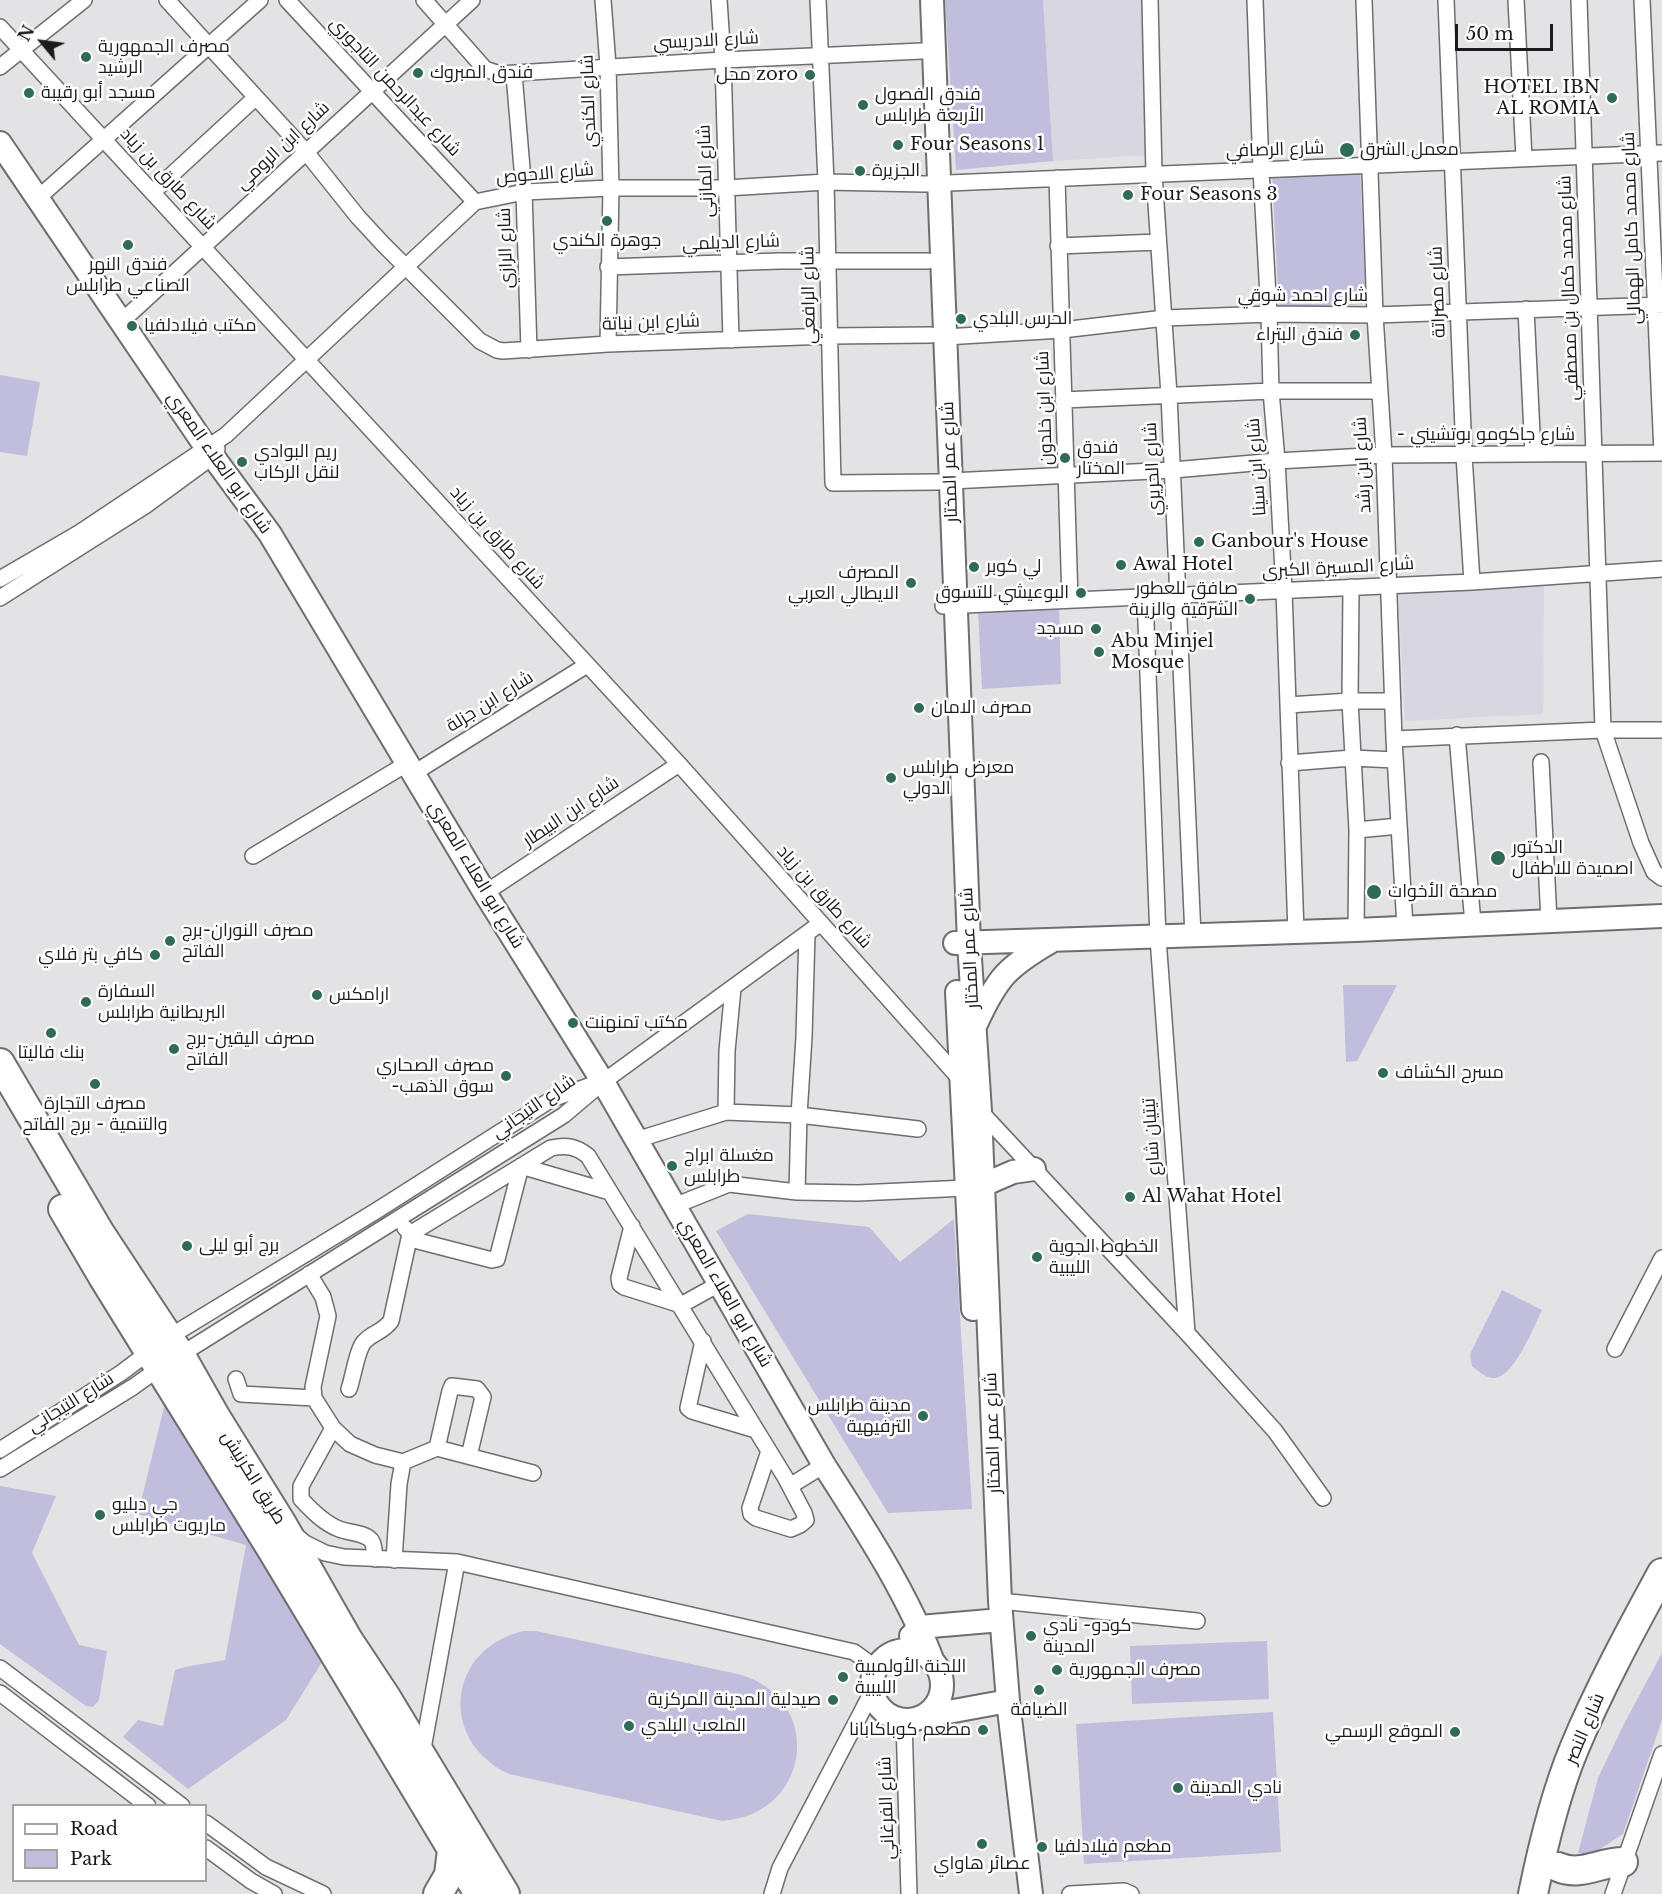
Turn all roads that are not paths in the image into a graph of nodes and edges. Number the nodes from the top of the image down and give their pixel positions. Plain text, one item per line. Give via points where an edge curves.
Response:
1 (84, 0) edge
2 (167, 0) edge
3 (260, 0) edge
4 (287, 0) edge
5 (424, 0) edge
6 (472, 0) edge
7 (603, 0) edge
8 (719, 0) edge
9 (818, 0) edge
10 (920, 0) edge
11 (932, 0) edge
12 (1150, 0) edge
13 (1255, 0) edge
14 (1364, 0) edge
15 (1446, 0) edge
16 (1516, 0) edge
17 (1579, 0) edge
18 (1642, 0) edge
19 (446, 24) junction
20 (0, 27) edge
21 (208, 46) junction
22 (21, 50) junction
23 (922, 51) junction
24 (820, 55) junction
25 (723, 60) junction
26 (608, 66) junction
27 (0, 67) edge
28 (514, 74) junction
29 (372, 91) junction
30 (255, 98) junction
31 (104, 139) junction
32 (0, 143) edge
33 (306, 152) junction
34 (1655, 153) edge
35 (1584, 156) junction
36 (1524, 159) junction
37 (1453, 162) junction
38 (1370, 165) junction
39 (1261, 170) junction
40 (1154, 174) junction
41 (1057, 178) junction
42 (826, 182) junction
43 (931, 184) junction
44 (611, 188) junction
45 (726, 188) junction
46 (153, 192) junction
47 (524, 192) junction
48 (38, 198) junction
49 (475, 202) junction
50 (1158, 242) junction
51 (203, 246) junction
52 (1058, 246) junction
53 (828, 261) junction
54 (928, 261) junction
55 (728, 263) junction
56 (407, 267) junction
57 (608, 267) junction
58 (1658, 305) edge
59 (1590, 307) junction
60 (1526, 309) junction
61 (1458, 312) junction
62 (1269, 314) junction
63 (1375, 315) junction
64 (1165, 318) junction
65 (122, 321) junction
66 (1062, 330) junction
67 (829, 336) junction
68 (938, 336) junction
69 (731, 340) junction
70 (608, 344) junction
71 (529, 350) junction
72 (307, 360) junction
73 (1271, 391) junction
74 (1379, 391) junction
75 (1169, 395) junction
76 (1063, 400) junction
77 (209, 452) junction
78 (1662, 453) edge
79 (1464, 454) junction
80 (1533, 454) junction
81 (1384, 455) junction
82 (1595, 455) junction
83 (1277, 461) junction
84 (1173, 470) junction
85 (1066, 475) junction
86 (945, 482) junction
87 (1662, 568) edge
88 (1599, 574) junction
89 (0, 579) edge
90 (1472, 582) junction
91 (1387, 586) junction
92 (1351, 587) junction
93 (1284, 590) junction
94 (1178, 595) junction
95 (1145, 596) junction
96 (0, 597) edge
97 (1070, 600) junction
98 (949, 605) junction
99 (587, 665) junction
100 (1350, 701) junction
101 (1392, 701) junction
102 (1288, 705) junction
103 (1603, 730) junction
104 (1662, 730) edge
105 (1457, 735) junction
106 (1394, 740) junction
107 (1352, 758) junction
108 (1395, 760) junction
109 (1541, 762) dead end
110 (1289, 763) junction
111 (679, 764) junction
112 (411, 768) junction
113 (1399, 826) junction
114 (1357, 830) junction
115 (253, 856) dead end
116 (1662, 878) edge
117 (485, 893) junction
118 (1662, 916) edge
119 (1549, 921) junction
120 (821, 923) junction
121 (1473, 924) junction
122 (1406, 927) junction
123 (1356, 930) junction
124 (1296, 932) junction
125 (807, 934) junction
126 (1193, 936) junction
127 (1158, 938) junction
128 (1053, 940) junction
129 (962, 943) junction
130 (733, 988) junction
131 (974, 1028) junction
132 (0, 1063) edge
133 (960, 1079) junction
134 (603, 1082) junction
135 (0, 1101) edge
136 (980, 1111) junction
137 (726, 1112) junction
138 (798, 1115) junction
139 (918, 1129) dead end
140 (636, 1140) junction
141 (474, 1149) junction
142 (483, 1165) junction
143 (521, 1166) junction
144 (1034, 1169) junction
145 (975, 1187) junction
146 (610, 1192) junction
147 (797, 1192) junction
148 (674, 1206) junction
149 (376, 1211) junction
150 (398, 1218) junction
151 (385, 1226) junction
152 (632, 1226) junction
153 (410, 1234) junction
154 (1662, 1258) edge
155 (309, 1274) junction
156 (719, 1284) junction
157 (681, 1305) junction
158 (1187, 1333) junction
159 (703, 1341) junction
160 (1616, 1349) dead end
161 (165, 1353) junction
162 (236, 1379) dead end
163 (349, 1389) dead end
164 (314, 1398) junction
165 (333, 1428) junction
166 (756, 1430) junction
167 (437, 1448) junction
168 (0, 1450) edge
169 (769, 1451) junction
170 (469, 1456) junction
171 (403, 1462) junction
172 (824, 1465) junction
173 (0, 1469) edge
174 (533, 1473) dead end
175 (790, 1486) junction
176 (1323, 1497) dead end
177 (282, 1524) junction
178 (375, 1559) junction
179 (394, 1560) junction
180 (457, 1562) junction
181 (1662, 1573) edge
182 (1662, 1608) edge
183 (997, 1614) junction
184 (1197, 1621) dead end
185 (920, 1627) junction
186 (894, 1652) junction
187 (933, 1662) junction
188 (0, 1668) edge
189 (876, 1668) junction
190 (872, 1692) junction
191 (0, 1693) edge
192 (1003, 1701) junction
193 (912, 1719) junction
194 (1662, 1755) edge
195 (422, 1757) junction
196 (145, 1804) edge
197 (179, 1804) edge
198 (207, 1824) edge
199 (207, 1849) edge
200 (452, 1850) junction
201 (1623, 1862) junction
202 (1558, 1867) junction
203 (274, 1894) edge
204 (322, 1894) edge
205 (438, 1894) edge
206 (479, 1894) edge
207 (505, 1894) edge
208 (772, 1894) edge
209 (909, 1894) edge
210 (1017, 1894) edge
211 (1031, 1894) edge
212 (1070, 1894) edge
213 (1131, 1894) edge
214 (1533, 1894) edge
215 (1552, 1894) edge
216 (1613, 1894) edge

1 - 22 street
2 - 21 street, شارع ابن نباتة
3 - 21 street
4 - 29 street, شارع عبدالرحمن التاجوري
5 - 19 street
6 - 19 street, شارع ابن الرومي
7 - 26 street, شارع الكندي
8 - 25 street, شارع المازني
9 - 24 street, شارع الرافعي
10 - 23 street, شارع عمر المختار
11 - 43 street, شارع عمر المختار
12 - 40 street, شارع الحريري
13 - 39 street, شارع ابن سينا
14 - 38 street, شارع ابن رشد
15 - 37 street, شارع مصراتة
16 - 36 street
17 - 35 street, شارع محمد كمال بن مصطفي
18 - 34 street, شارع محمد كامل الهمالي
19 - 28 street, شارع الادريسي via 485,69
19 - 29 street, شارع ابن الرومي
20 - 22 street, شارع طارق بن زياد
21 - 30 street, شارع ابن نباتة
21 - 31 street
22 - 27 street
22 - 31 street, شارع طارق بن زياد
23 - 24 street, شارع الادريسي
23 - 43 street, شارع عمر المختار
24 - 25 street, شارع الادريسي
24 - 42 street, شارع الرافعي
25 - 26 street, شارع الادريسي
25 - 45 street, شارع المازني
26 - 28 street, شارع الادريسي
26 - 44 street, شارع الكندي
28 - 47 street, شارع الرازي
29 - 33 street, شارع ابن الرومي
29 - 49 street, شارع عبدالرحمن التاجوري
30 - 33 street, شارع ابن نباتة
30 - 46 street
31 - 46 street, شارع طارق بن زياد
31 - 48 street
32 - 48 street, شارع ابو العلاء المعري
33 - 51 street, شارع ابن الرومي
33 - 56 street, شارع ابن نباتة via 358,217
34 - 35 street, شارع الرصافي
34 - 58 street, شارع محمد كامل الهمالي
35 - 36 street, شارع الرصافي
35 - 59 street, شارع محمد كمال بن مصطفي
36 - 37 street, شارع الرصافي
37 - 38 street, شارع الرصافي
37 - 61 street, شارع مصراتة
38 - 39 street, شارع الرصافي
38 - 63 street, شارع ابن رشد
39 - 40 street, شارع الرصافي
39 - 62 street, شارع ابن سينا
40 - 41 street, شارع الرصافي
40 - 50 street, شارع الحريري
41 - 43 street, شارع الرصافي
41 - 52 street, شارع ابن خلدون
42 - 43 street, شارع الاحوص
42 - 45 street, شارع الاحوص
42 - 53 street, شارع الرافعي
43 - 54 street, شارع عمر المختار
43 - 68 street, شارع عمر المختار
44 - 45 street, شارع الاحوص
44 - 47 street, شارع الاحوص
44 - 57 street, شارع الكندي
45 - 55 street, شارع المازني
46 - 51 street, شارع طارق بن زياد
47 - 49 street, شارع الاحوص
47 - 71 street, شارع الرازي
48 - 65 street, شارع ابو العلاء المعري
49 - 56 street, شارع الاحوص
50 - 52 street
50 - 64 street, شارع الحريري
51 - 65 street, شارع ابن الرومي
51 - 72 street, شارع طارق بن زياد
52 - 66 street, شارع ابن خلدون
53 - 54 street, شارع الديلمي
53 - 55 street, شارع الديلمي
53 - 67 street, شارع الرافعي
54 - 68 street, شارع عمر المختار
55 - 57 street, شارع الديلمي
55 - 69 street, شارع المازني
56 - 71 street, شارع ابن نباتة via 489,347 497,351
56 - 72 street, شارع الاحوص
57 - 70 street, شارع الكندي
58 - 59 street, شارع احمد شوقي
58 - 78 street, شارع محمد كامل الهمالي
59 - 60 street, شارع احمد شوقي
59 - 82 street, شارع محمد كمال بن مصطفي
60 - 61 street, شارع احمد شوقي
60 - 80 street
61 - 63 street, شارع احمد شوقي
61 - 79 street, شارع مصراتة
62 - 63 street, شارع احمد شوقي
62 - 64 street, شارع احمد شوقي
62 - 73 street, شارع ابن سينا
63 - 74 street, شارع ابن رشد
64 - 66 street, شارع احمد شوقي
64 - 75 street, شارع الحريري
65 - 77 street, شارع ابو العلاء المعري
66 - 68 street, شارع احمد شوقي
66 - 76 street, شارع ابن خلدون
67 - 68 street, شارع ابن نباتة
67 - 69 street, شارع ابن نباتة
67 - 86 street, شارع الرافعي via 832,483
68 - 86 street, شارع عمر المختار
69 - 70 street, شارع ابن نباتة
70 - 71 street, شارع ابن نباتة
72 - 77 street, شارع الاحوص
72 - 99 street, شارع طارق بن زياد
73 - 74 street
73 - 75 street
73 - 83 street, شارع ابن سينا
74 - 81 street, شارع ابن رشد
75 - 76 street
75 - 84 street, شارع الحريري
76 - 85 street, شارع ابن خلدون
77 - 89 street
77 - 96 street via 145,506
77 - 112 street, شارع ابو العلاء المعري via 270,534
78 - 82 street, - شارع جاكومو بوتشيني
79 - 80 street, - شارع جاكومو بوتشيني
79 - 81 street, - شارع جاكومو بوتشيني
79 - 90 street, شارع مصراتة
80 - 82 street, - شارع جاكومو بوتشيني
81 - 83 street, - شارع جاكومو بوتشيني
81 - 91 street, شارع ابن رشد
82 - 88 street, شارع محمد كمال بن مصطفي
83 - 84 street, - شارع جاكومو بوتشيني
83 - 93 street, شارع ابن سينا
84 - 85 street, - شارع جاكومو بوتشيني
84 - 94 street, شارع الحريري
85 - 86 street, - شارع جاكومو بوتشيني
85 - 97 street, شارع ابن خلدون
86 - 98 street, شارع عمر المختار
87 - 88 street, شارع المسيرة الكبرى
88 - 90 street, شارع المسيرة الكبرى
88 - 103 street, شارع محمد كمال بن مصطفي
90 - 91 street, شارع المسيرة الكبرى
91 - 92 street, شارع المسيرة الكبرى
91 - 101 street, شارع ابن رشد
92 - 93 street, شارع المسيرة الكبرى
92 - 100 street
93 - 94 street, شارع المسيرة الكبرى
93 - 102 street, شارع ابن سينا
94 - 95 street, شارع المسيرة الكبرى
94 - 126 street, شارع الحريري
95 - 97 street, شارع المسيرة الكبرى
95 - 127 street, تيتيان شارع
97 - 98 street, شارع المسيرة الكبرى
98 - 129 street, شارع عمر المختار
99 - 111 street, شارع طارق بن زياد
99 - 112 street, شارع ابن جزلة
100 - 101 street
100 - 102 street
100 - 107 street
101 - 106 street, شارع ابن رشد
102 - 110 street, شارع ابن سينا
103 - 104 street
103 - 105 street
103 - 116 street, شارع محمد كمال بن مصطفي via 1641,843 1654,872
105 - 106 street
105 - 121 street
106 - 108 street, شارع ابن رشد
107 - 108 street
107 - 110 street
107 - 114 street
108 - 113 street, شارع ابن رشد
109 - 119 street
110 - 124 street, شارع ابن سينا
111 - 117 street, شارع ابن البيطار
111 - 120 street, شارع طارق بن زياد
112 - 115 street, شارع ابن جزلة
112 - 117 street, شارع ابو العلاء المعري
113 - 114 street
113 - 122 street, شارع ابن رشد
114 - 123 street
117 - 134 street, شارع ابو العلاء المعري
118 - 119 street
119 - 121 street
120 - 125 street
120 - 133 street, شارع طارق بن زياد
121 - 122 street
122 - 123 street
123 - 124 street
124 - 126 street
125 - 130 street
125 - 138 street
126 - 127 street
127 - 128 street
127 - 158 street, تيتيان شارع
128 - 129 street
128 - 131 street via 1014,965 998,982
129 - 131 street, شارع عمر المختار
129 - 133 street, شارع عمر المختار
130 - 134 street
130 - 137 street
131 - 136 street, شارع عمر المختار
132 - 161 highway, طريق الكرنيش
133 - 145 street, شارع عمر المختار
134 - 140 street, شارع ابو العلاء المعري
134 - 141 street, شارع التيجاني via 552,1099
134 - 142 street, شارع التيجاني via 564,1115
135 - 161 highway, طريق الكرنيش via 103,1277
136 - 144 street
136 - 145 street, شارع عمر المختار
137 - 138 street
137 - 140 street
138 - 139 street
138 - 147 street
140 - 148 street, شارع ابو العلاء المعري
141 - 142 street
141 - 149 street, شارع التيجاني
142 - 150 street, شارع التيجاني
143 - 146 street
143 - 146 street via 551,1148 572,1146 588,1156
143 - 153 street
143 - 153 street via 497,1259 418,1242
144 - 145 street via 1013,1172
144 - 158 street
145 - 147 street
145 - 183 street, شارع عمر المختار
146 - 152 street
147 - 148 street via 729,1184
148 - 156 street, شارع ابو العلاء المعري
149 - 151 street
149 - 161 street, شارع التيجاني
150 - 151 street, شارع التيجاني
150 - 153 street
151 - 155 street, شارع التيجاني
152 - 157 street
152 - 157 street via 620,1284
153 - 163 street via 391,1321 362,1344
154 - 160 street
155 - 161 street, شارع التيجاني
155 - 164 street via 323,1297 328,1316 312,1388
156 - 157 street
156 - 172 street, شارع ابو العلاء المعري
157 - 159 street
158 - 176 street via 1275,1431
159 - 166 street
159 - 166 street via 688,1408
161 - 168 street, شارع التيجاني via 122,1373
161 - 173 street, شارع التيجاني via 133,1387
161 - 177 highway, طريق الكرنيش via 215,1416
161 - 200 highway, طريق الكرنيش
162 - 164 street via 241,1394
164 - 165 street
165 - 171 street via 350,1444
165 - 178 street via 301,1486 301,1499 324,1521 370,1539
166 - 169 street
167 - 170 street
167 - 170 street via 452,1386 477,1389 483,1397
167 - 171 street
169 - 175 street
169 - 175 street via 751,1514 791,1529 800,1525 806,1520
170 - 174 street
171 - 179 street
172 - 175 street
172 - 185 street, شارع ابو العلاء المعري
177 - 178 street via 325,1553
177 - 195 highway, طريق الكرنيش
178 - 179 street
179 - 180 street
180 - 189 street via 854,1652
180 - 195 street
181 - 214 highway, شارع النصر via 1574,1750
182 - 202 highway, شارع النصر via 1591,1756
183 - 184 street
183 - 185 street
183 - 192 street, شارع عمر المختار
185 - 186 street
185 - 187 street, شارع ابو العلاء المعري
186 - 187 street via 915,1651
186 - 189 street
187 - 193 street via 942,1682 941,1693 929,1712
188 - 197 street
189 - 190 street
190 - 193 street via 887,1714
190 - 208 street via 780,1868
191 - 196 street
192 - 193 street
192 - 210 street, شارع عمر المختار
192 - 211 street, شارع عمر المختار
193 - 209 street, شارع الفرغاني
194 - 201 street
195 - 207 highway, طريق الكرنيش
198 - 204 street via 266,1867
199 - 203 street
200 - 205 highway via 449,1875
200 - 206 highway, طريق الكرنيش
201 - 202 highway via 1580,1872
201 - 216 street
202 - 215 highway, شارع النصر
212 - 213 street

